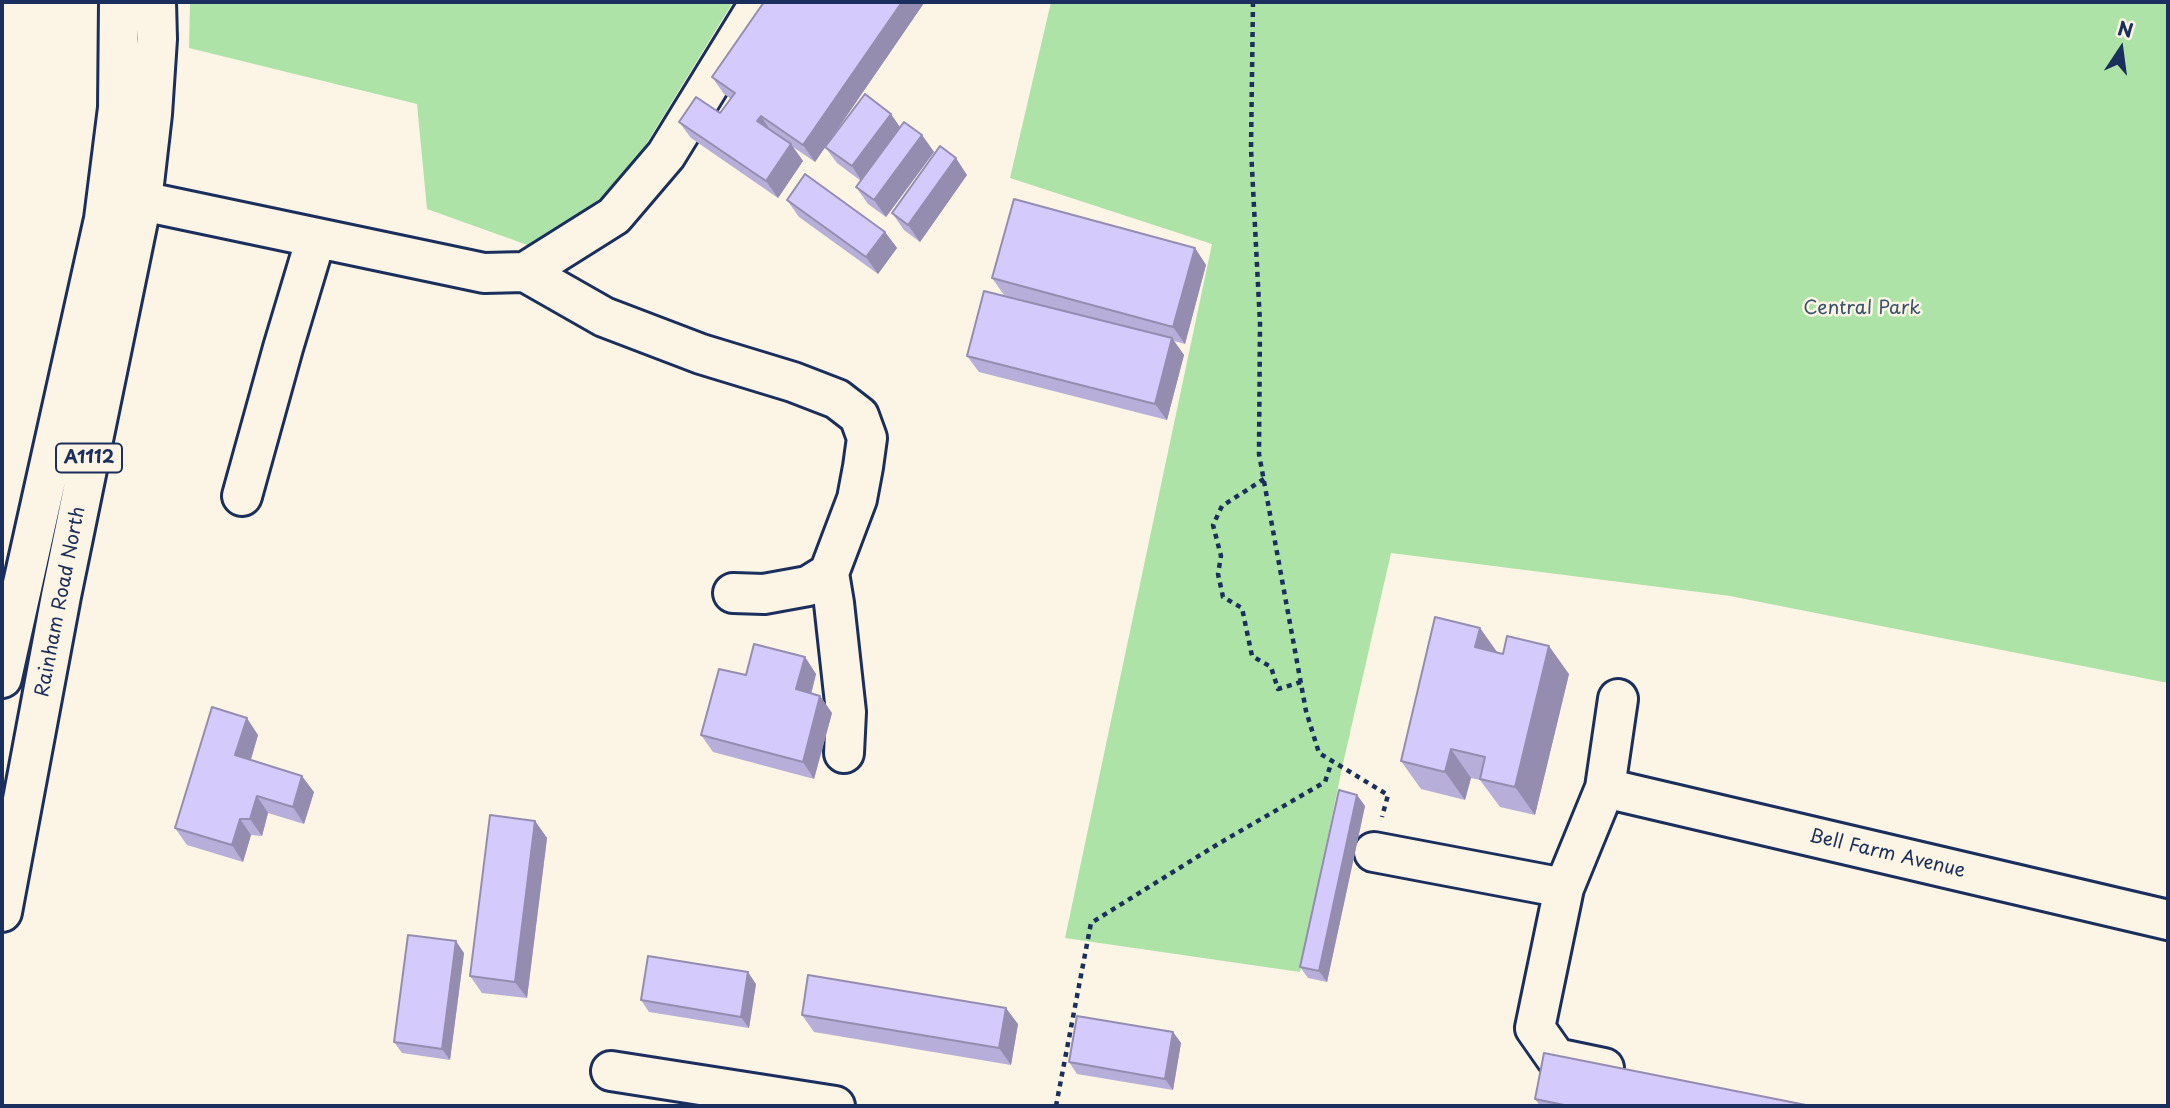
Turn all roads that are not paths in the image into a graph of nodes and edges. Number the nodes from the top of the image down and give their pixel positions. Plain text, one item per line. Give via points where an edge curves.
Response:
1 (119, 2) edge
2 (156, 2) edge
3 (760, 2) edge
4 (142, 201) junction
5 (316, 238) junction
6 (525, 272) junction
7 (242, 496) dead end
8 (829, 573) junction
9 (733, 593) dead end
10 (2, 678) edge
11 (1618, 699) dead end
12 (844, 753) dead end
13 (1605, 788) junction
14 (1374, 852) road end
15 (1564, 888) junction
16 (2, 912) edge
17 (2168, 920) edge
18 (611, 1071) dead end
19 (1634, 1074) edge
20 (835, 1106) edge

1 - 10 main road, Rainham Road North / A1112 via 118,108 104,219
2 - 4 main road, Rainham Road North / A1112 via 154,89
3 - 6 main road via 666,155 614,216
4 - 5 main road
4 - 16 main road, Rainham Road North / A1112
5 - 6 main road via 484,273
5 - 7 main road
6 - 8 main road via 604,317 837,398 859,416 867,438 857,499
8 - 9 main road via 808,586 764,594
8 - 12 main road via 846,712
11 - 13 main road
13 - 15 main road
13 - 17 main road, Bell Farm Avenue
14 - 15 main road
15 - 19 main road via 1535,1028 1556,1058
18 - 20 main road

